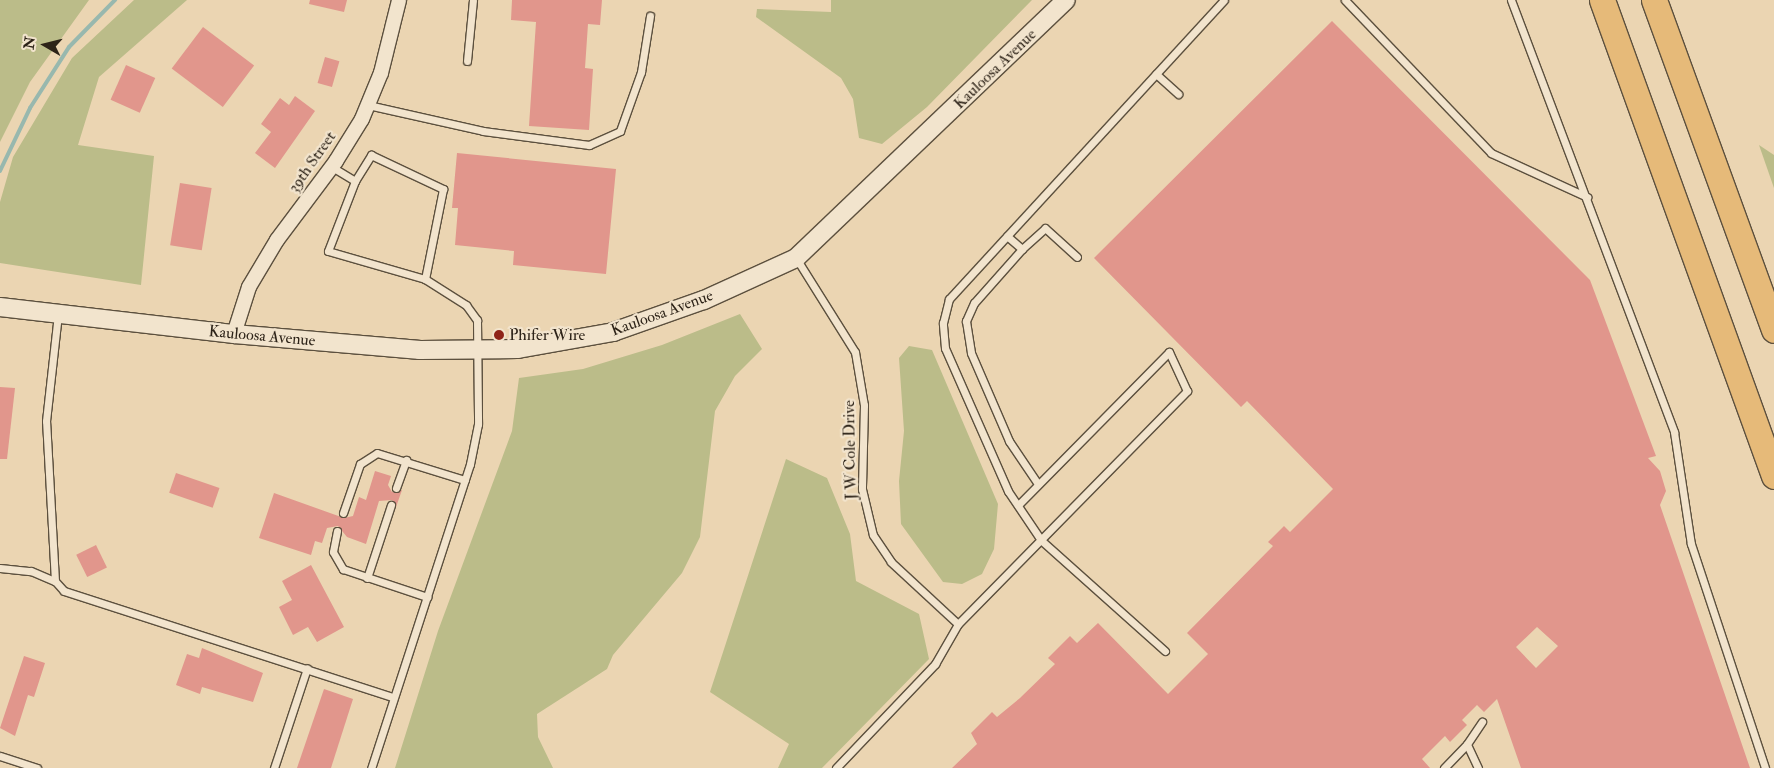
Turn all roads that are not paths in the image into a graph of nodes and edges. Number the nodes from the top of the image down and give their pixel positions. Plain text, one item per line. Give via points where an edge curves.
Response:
1 (399, 0) edge
2 (473, 0) edge
3 (1066, 0) edge
4 (1224, 0) edge
5 (1345, 0) edge
6 (1511, 0) edge
7 (1602, 0) edge
8 (1654, 0) edge
9 (650, 16) dead end
10 (467, 61) dead end
11 (1156, 74) junction
12 (1178, 94) dead end
13 (368, 105) junction
14 (332, 167) junction
15 (355, 181) junction
16 (1587, 197) junction
17 (1007, 236) junction
18 (1022, 249) junction
19 (1077, 257) dead end
20 (796, 258) junction
21 (425, 279) junction
22 (0, 307) edge
23 (58, 313) junction
24 (1774, 330) edge
25 (234, 334) junction
26 (478, 351) junction
27 (406, 460) junction
28 (1774, 476) edge
29 (465, 480) junction
30 (1038, 484) junction
31 (396, 488) dead end
32 (391, 505) dead end
33 (1018, 505) junction
34 (343, 513) dead end
35 (337, 531) dead end
36 (1041, 540) junction
37 (0, 568) edge
38 (367, 578) junction
39 (55, 581) junction
40 (427, 597) junction
41 (958, 624) junction
42 (1165, 651) dead end
43 (307, 668) junction
44 (393, 696) junction
45 (1482, 722) dead end
46 (1467, 744) junction
47 (0, 756) edge
48 (22, 766) edge
49 (37, 768) edge
50 (274, 768) edge
51 (371, 768) edge
52 (836, 768) edge
53 (1444, 768) edge
54 (1478, 768) edge
55 (1765, 768) edge

1 - 13 street, 39th Street
2 - 10 lane
3 - 20 street, Kauloosa Avenue
4 - 11 lane
5 - 16 lane via 1491,153
6 - 16 lane
7 - 28 highway
8 - 24 highway
9 - 13 lane via 641,72 620,131 588,145 483,131
11 - 12 lane
11 - 17 lane
13 - 14 street, 39th Street
14 - 15 lane
14 - 25 street, 39th Street via 258,271
15 - 21 lane via 328,251
15 - 21 lane via 371,156 443,189
16 - 55 lane via 1674,432 1691,544
17 - 18 lane
17 - 33 lane via 949,299 943,323 946,348
18 - 19 lane via 1045,228
18 - 30 lane via 974,303 966,321 971,353 1009,441
20 - 26 street, Kauloosa Avenue via 704,300 613,332 566,342
20 - 41 lane, J W Cole Drive via 855,352 864,405 864,505 880,550
21 - 26 lane via 466,305 477,320
22 - 23 street, Kauloosa Avenue
23 - 25 street, Kauloosa Avenue
23 - 39 lane via 46,421
25 - 26 street, Kauloosa Avenue
26 - 29 lane via 478,424
27 - 29 lane
27 - 31 lane
27 - 34 lane via 377,453 366,457
29 - 40 lane
30 - 33 lane
30 - 36 lane via 1169,352 1188,391
32 - 38 lane
33 - 36 lane
35 - 38 lane via 333,552 336,563
36 - 41 lane
36 - 42 lane
37 - 39 lane via 30,571
38 - 40 lane
39 - 43 lane via 64,591
40 - 44 lane
41 - 52 lane via 935,664
43 - 44 lane
43 - 50 lane
44 - 51 lane
45 - 46 lane
46 - 53 lane
46 - 54 lane
47 - 48 lane
48 - 49 lane

